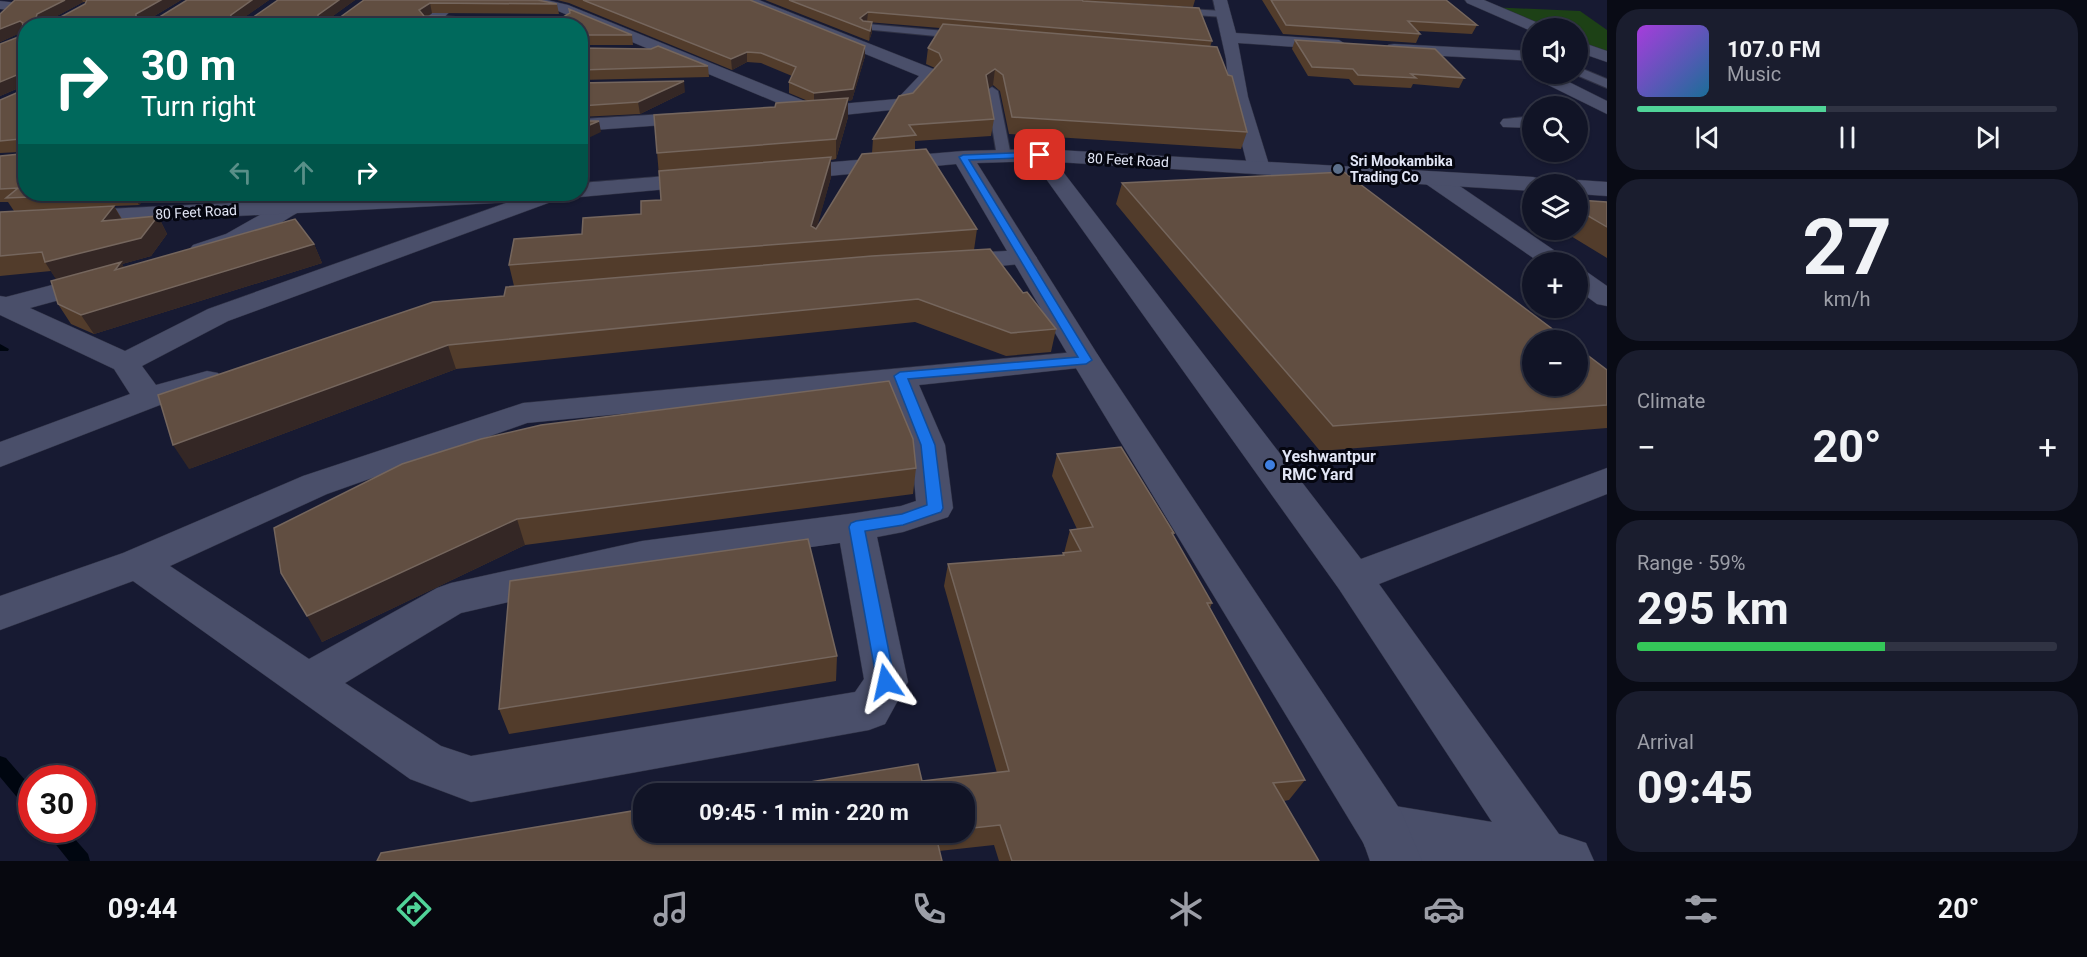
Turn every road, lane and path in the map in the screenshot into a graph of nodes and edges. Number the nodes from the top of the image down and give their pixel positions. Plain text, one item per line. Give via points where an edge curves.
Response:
1 (455, 0) edge
2 (528, 0) edge
3 (746, 0) edge
4 (1194, 0) edge
5 (1472, 0) edge
6 (11, 4) edge
7 (1222, 7) edge
8 (1165, 11) edge
9 (1199, 13) junction
10 (434, 18) edge
11 (587, 18) edge
12 (588, 18) edge
13 (0, 19) edge
14 (588, 21) edge
15 (594, 21) junction
16 (1522, 22) edge
17 (867, 27) edge
18 (983, 37) edge
19 (1227, 37) junction
20 (1354, 46) edge
21 (1377, 48) edge
22 (1588, 50) edge
23 (871, 51) junction
24 (623, 52) edge
25 (666, 52) junction
26 (1503, 54) junction
27 (1522, 55) edge
28 (837, 56) edge
29 (1588, 59) edge
30 (1607, 59) edge
31 (1522, 64) edge
32 (1588, 75) edge
33 (746, 84) junction
34 (1560, 84) edge
35 (1607, 84) edge
36 (702, 85) edge
37 (992, 91) edge
38 (628, 104) edge
39 (1607, 108) edge
40 (814, 112) junction
41 (768, 114) edge
42 (723, 117) edge
43 (619, 122) junction
44 (1522, 122) edge
45 (1510, 123) dead end
46 (588, 124) edge
47 (1040, 155) junction
48 (1004, 156) junction
49 (963, 157) junction
50 (1258, 168) junction
51 (1342, 173) junction
52 (760, 175) edge
53 (724, 178) edge
54 (1434, 178) junction
55 (1522, 183) edge
56 (1588, 188) edge
57 (588, 189) edge
58 (1607, 189) edge
59 (1371, 195) edge
60 (412, 201) edge
61 (532, 201) edge
62 (289, 208) junction
63 (0, 221) edge
64 (1541, 252) edge
65 (180, 258) edge
66 (1024, 258) junction
67 (930, 264) edge
68 (120, 276) edge
69 (1588, 285) edge
70 (1607, 298) edge
71 (2, 305) edge
72 (1086, 360) junction
73 (125, 363) junction
74 (234, 371) edge
75 (900, 376) junction
76 (149, 398) junction
77 (0, 455) edge
78 (1607, 480) edge
79 (856, 527) junction
80 (137, 564) junction
81 (1353, 578) junction
82 (0, 613) edge
83 (308, 682) junction
84 (1389, 845) edge
85 (1556, 859) edge

1 - 10 street
2 - 11 street
3 - 23 street
4 - 9 lane
5 - 16 street
6 - 13 street
7 - 9 lane
7 - 19 street
8 - 9 lane
12 - 15 street
14 - 15 street
15 - 25 street
17 - 18 lane
19 - 20 street
19 - 50 street via 1228,58
21 - 26 street
22 - 30 street
23 - 28 street via 852,57
23 - 40 street via 930,74 903,104
24 - 25 street
25 - 33 street
26 - 27 street
26 - 31 street
29 - 30 street
32 - 35 lane
33 - 36 street
33 - 40 street
34 - 39 street
37 - 48 lane
38 - 43 street
40 - 41 street
42 - 43 street
43 - 46 street
44 - 45 street
47 - 48 street, 80 Feet Road
47 - 50 street, 80 Feet Road
47 - 81 street
48 - 49 street, 80 Feet Road
49 - 52 street, 80 Feet Road
49 - 66 street
50 - 51 street, 80 Feet Road
51 - 54 street, 80 Feet Road
51 - 59 street
53 - 57 street
54 - 55 street, 80 Feet Road
54 - 64 street
56 - 58 street
60 - 62 street, 80 Feet Road
61 - 73 street via 218,315
62 - 63 street, 80 Feet Road
62 - 65 street via 235,239
66 - 67 street
66 - 72 street
68 - 71 street
69 - 70 street
71 - 73 street
72 - 75 street
72 - 84 street
73 - 76 street
74 - 76 street
75 - 79 street via 928,445 935,508 903,519
75 - 80 street via 523,413 315,485
76 - 77 street
78 - 81 street
79 - 83 street via 642,556 451,600
79 - 83 street via 886,682 869,710 471,779 427,763
80 - 82 street
80 - 83 street
81 - 85 street
84 - 85 street

